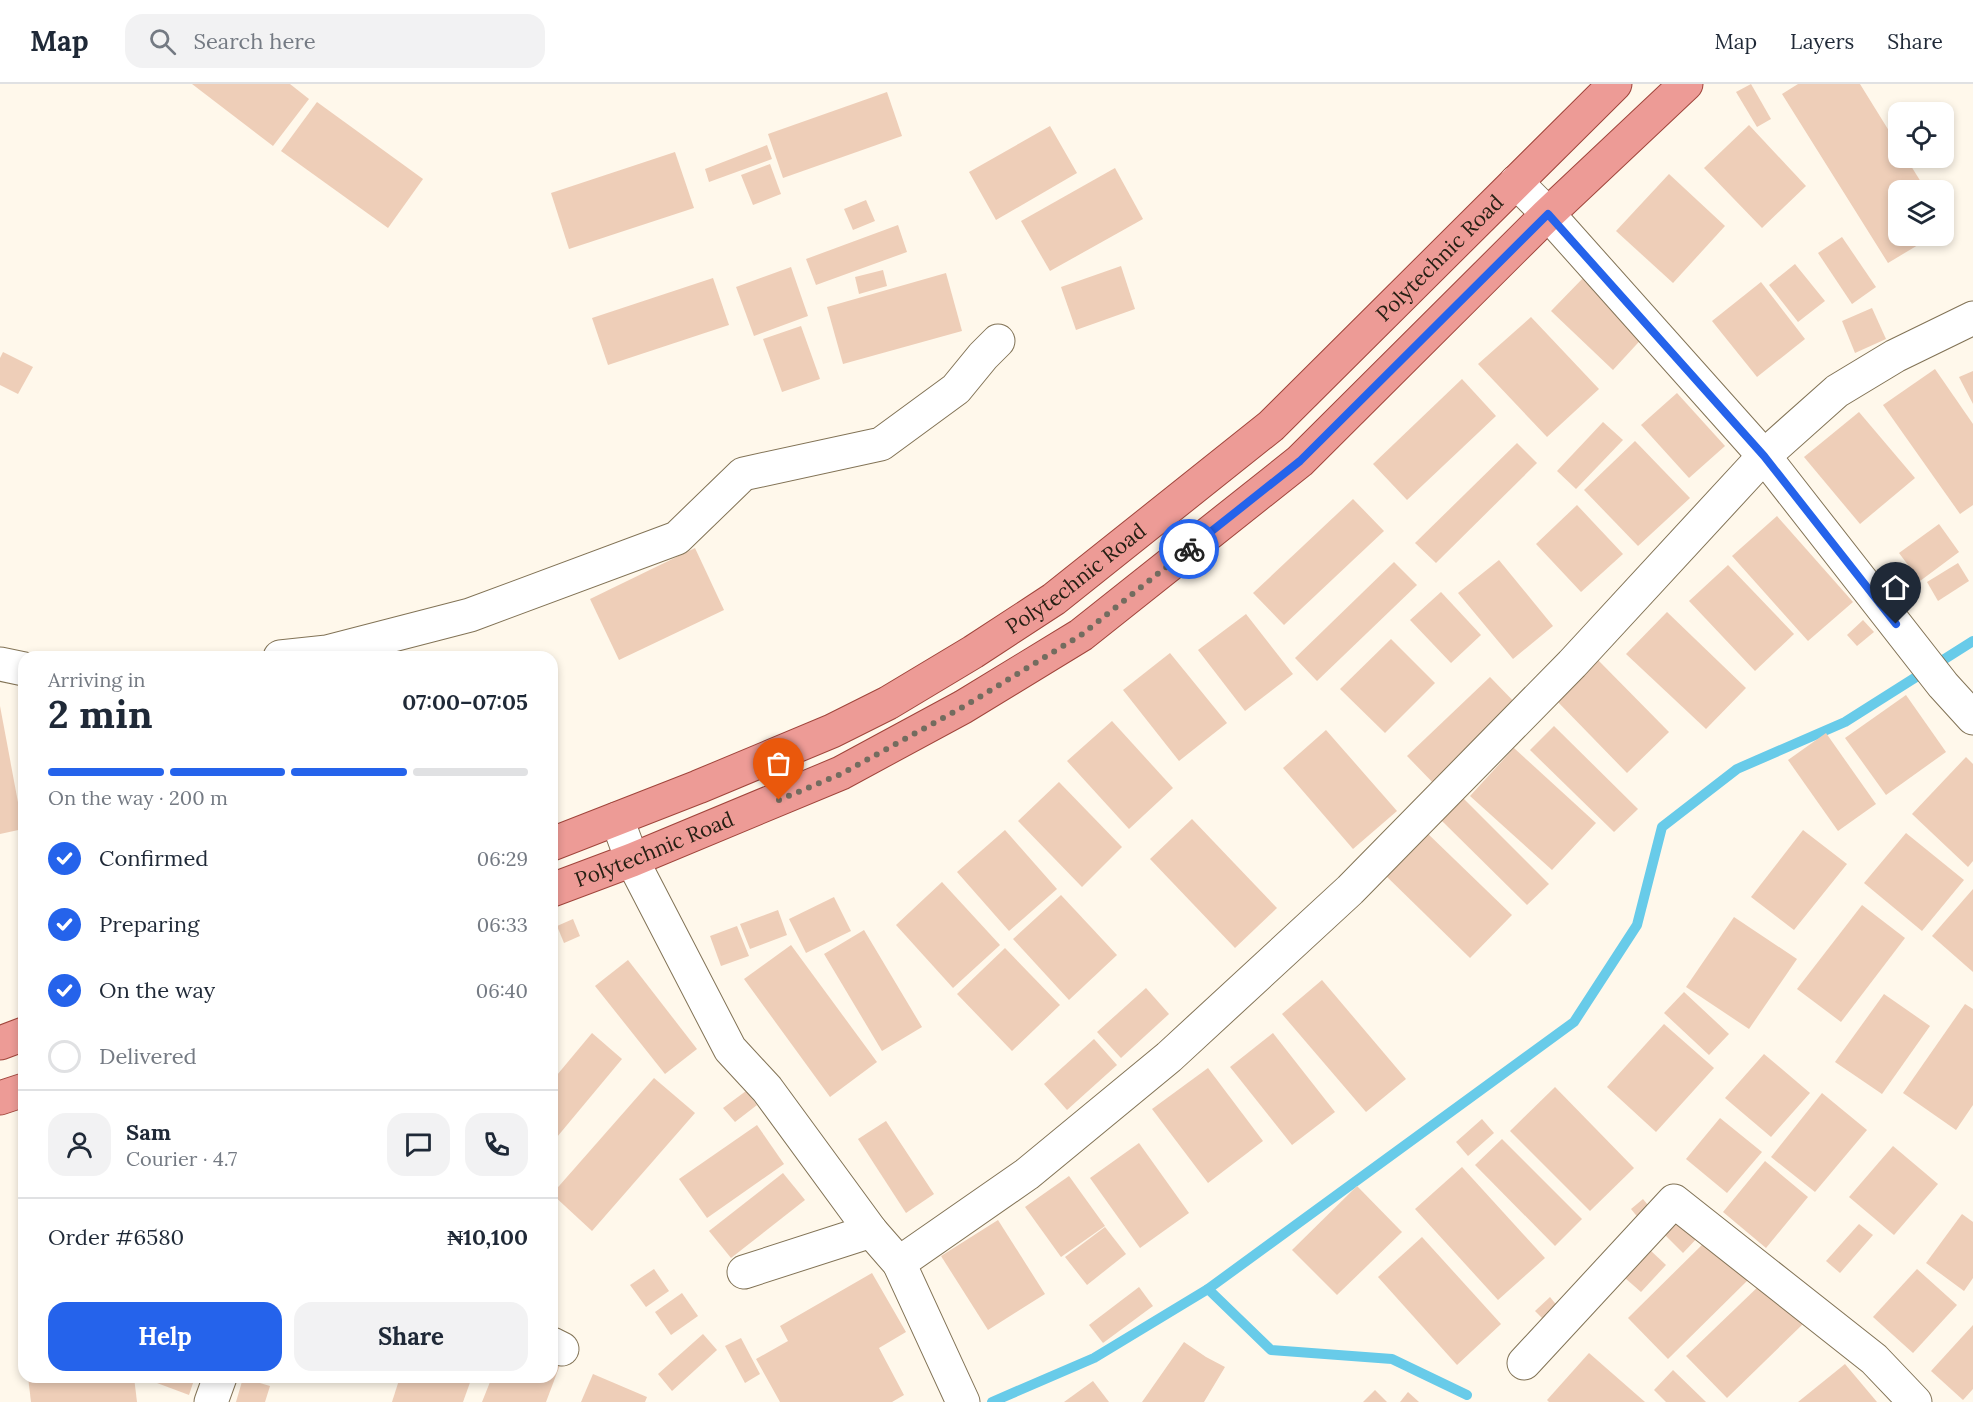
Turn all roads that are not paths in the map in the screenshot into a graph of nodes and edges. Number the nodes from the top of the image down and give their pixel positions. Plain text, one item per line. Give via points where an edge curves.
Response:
1 (1615, 84) edge
2 (1686, 84) edge
3 (1516, 182) junction
4 (1548, 214) junction
5 (1973, 318) edge
6 (998, 341) dead end
7 (1764, 456) junction
8 (331, 651) edge
9 (0, 664) edge
10 (18, 668) edge
11 (1973, 718) edge
12 (617, 819) junction
13 (558, 842) edge
14 (632, 860) junction
15 (558, 888) edge
16 (18, 1036) edge
17 (0, 1043) edge
18 (18, 1092) edge
19 (0, 1098) edge
20 (871, 1231) junction
21 (899, 1263) junction
22 (744, 1272) dead end
23 (1524, 1364) dead end
24 (218, 1383) edge
25 (959, 1394) edge
26 (211, 1402) edge
27 (1915, 1402) edge

1 - 3 main road, Polytechnic Road
2 - 4 main road, Polytechnic Road
3 - 4 street
3 - 12 main road, Polytechnic Road via 1271,426 1053,599 973,652 860,717
4 - 7 street
4 - 14 main road, Polytechnic Road via 1300,461 1081,635 963,707 841,774
5 - 7 street via 1895,356 1837,391
6 - 8 street via 957,389 881,444 743,474 677,538 470,615
7 - 11 street
7 - 21 street via 1572,664 1350,890 1169,1058 1026,1174
9 - 10 street
12 - 13 main road, Polytechnic Road
12 - 14 street
14 - 15 main road, Polytechnic Road
14 - 20 street via 729,1049 767,1089
16 - 17 main road
18 - 19 main road
20 - 21 street
20 - 22 street
21 - 25 street
23 - 27 street via 1674,1201 1874,1359
24 - 26 street

